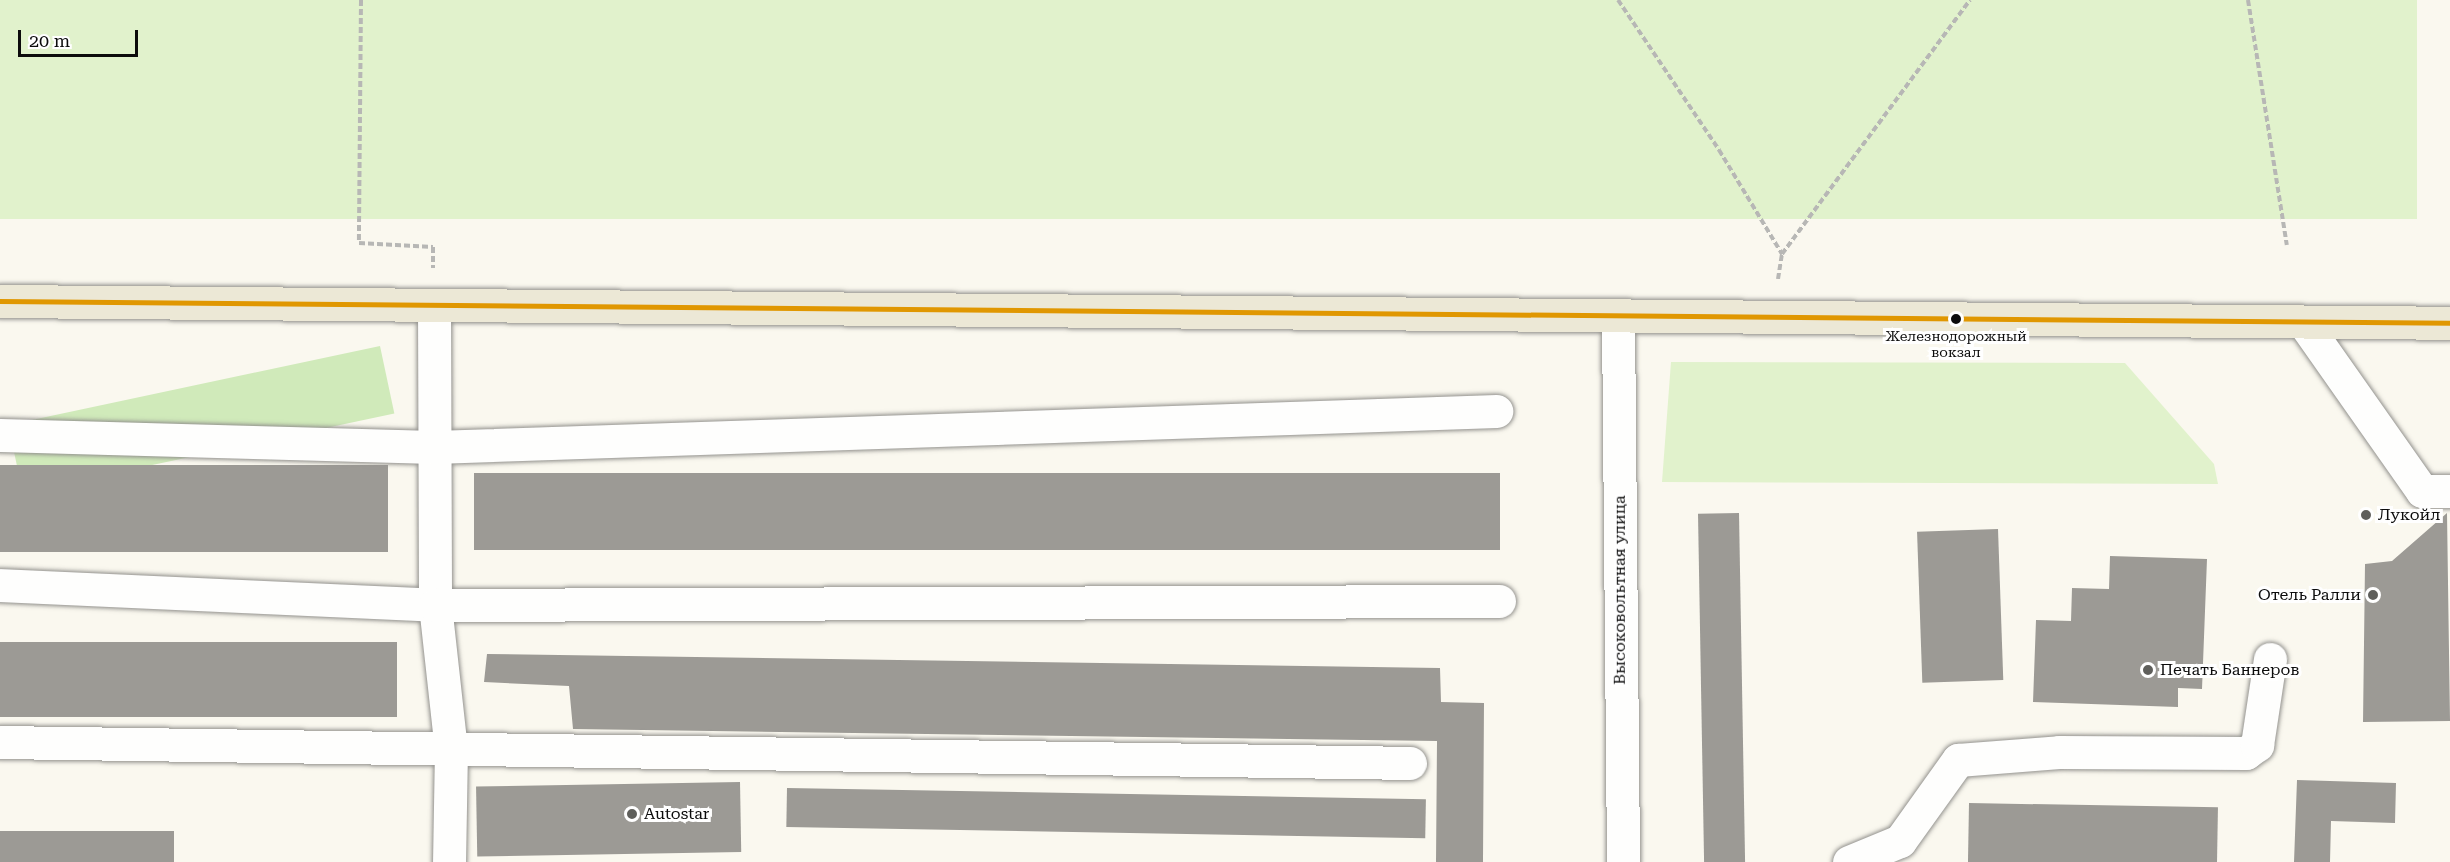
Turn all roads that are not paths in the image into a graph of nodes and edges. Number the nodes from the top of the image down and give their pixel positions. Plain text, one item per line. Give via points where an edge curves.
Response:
1 (0, 301) edge
2 (434, 306) junction
3 (1618, 318) junction
4 (2304, 323) junction
5 (2450, 323) edge
6 (1497, 411) dead end
7 (0, 435) edge
8 (434, 447) junction
9 (2450, 491) edge
10 (0, 585) edge
11 (1499, 601) dead end
12 (435, 605) junction
13 (2270, 659) dead end
14 (0, 742) edge
15 (451, 749) junction
16 (1410, 763) dead end
17 (449, 862) edge
18 (1623, 862) edge
19 (1849, 862) edge

1 - 2 main road
2 - 3 main road
2 - 8 street
3 - 4 main road via 1772,315
3 - 18 street, Высоковольтная улица
4 - 5 main road
4 - 9 street via 2422,491
6 - 8 street
7 - 8 street
8 - 12 street
10 - 12 street
11 - 12 street
12 - 15 street
13 - 19 street via 2258,745 2247,753 2060,752 1958,760 1900,841
14 - 15 street
15 - 16 street
15 - 17 street

